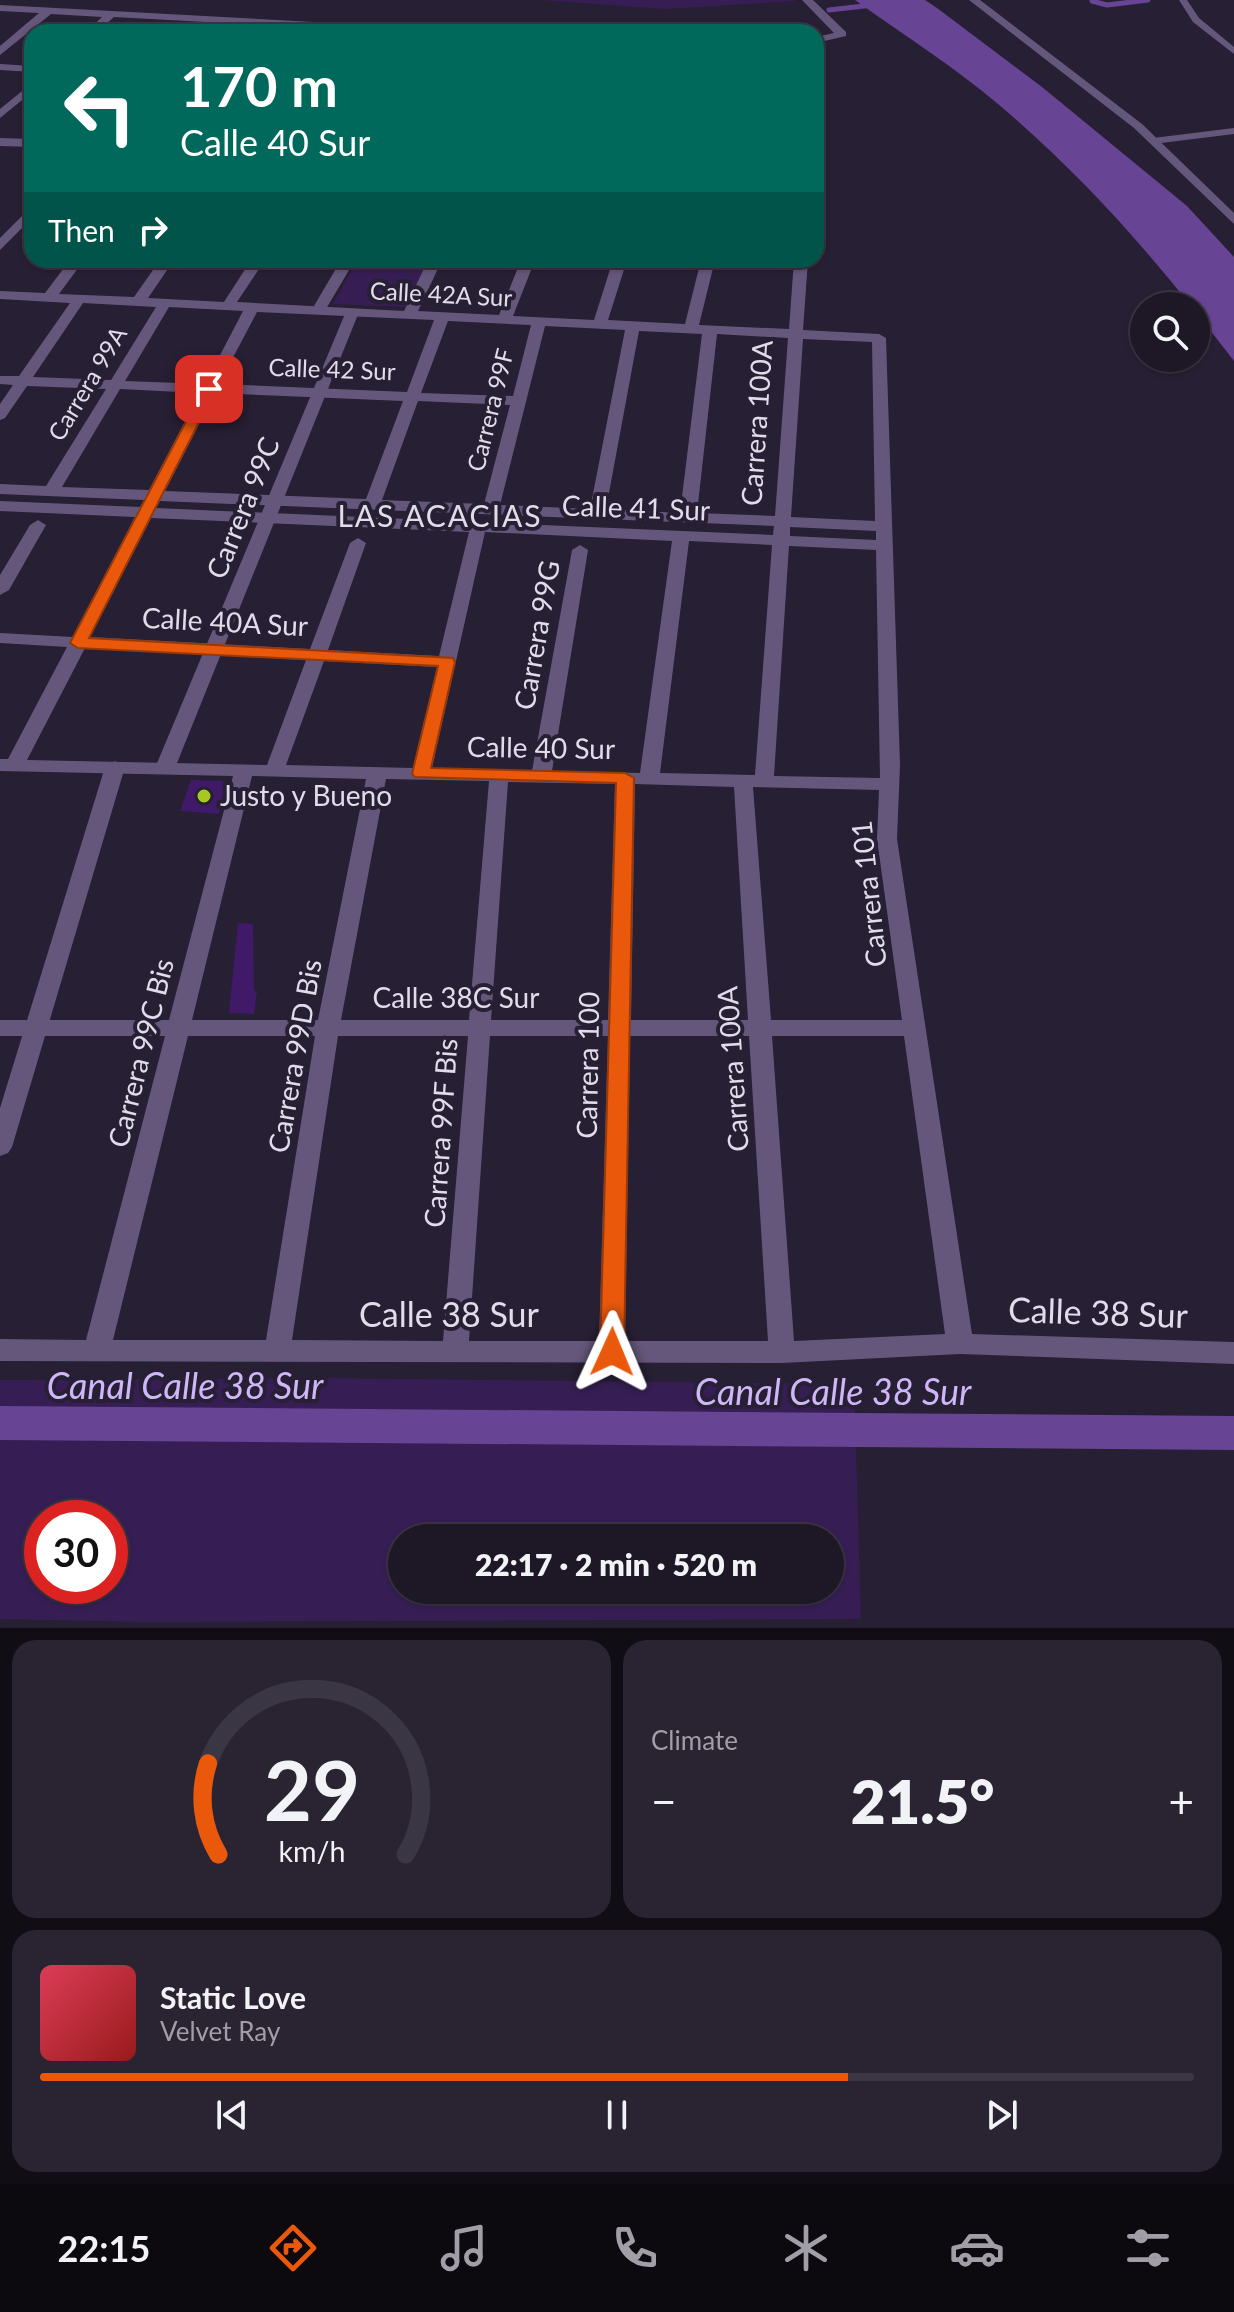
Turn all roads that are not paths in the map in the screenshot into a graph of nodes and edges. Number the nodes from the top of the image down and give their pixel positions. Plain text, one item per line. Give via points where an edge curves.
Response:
1 (807, 0) edge
2 (974, 0) edge
3 (1183, 0) edge
4 (0, 8) edge
5 (48, 11) junction
6 (111, 14) junction
7 (180, 18) junction
8 (245, 21) junction
9 (33, 24) edge
10 (100, 24) edge
11 (174, 24) edge
12 (242, 24) edge
13 (272, 24) edge
14 (24, 32) edge
15 (824, 38) edge
16 (1234, 51) edge
17 (0, 52) edge
18 (0, 67) edge
19 (24, 68) edge
20 (24, 93) edge
21 (0, 115) edge
22 (1234, 131) edge
23 (1153, 141) junction
24 (5, 142) edge
25 (0, 153) edge
26 (24, 219) edge
27 (1234, 220) edge
28 (0, 246) edge
29 (71, 268) edge
30 (161, 268) edge
31 (253, 268) edge
32 (343, 268) edge
33 (431, 268) edge
34 (525, 268) edge
35 (617, 268) edge
36 (706, 268) edge
37 (800, 268) edge
38 (0, 295) edge
39 (49, 297) junction
40 (79, 299) junction
41 (138, 302) junction
42 (165, 303) junction
43 (228, 306) junction
44 (252, 307) junction
45 (318, 311) junction
46 (352, 312) junction
47 (409, 315) junction
48 (442, 317) junction
49 (504, 320) junction
50 (539, 322) junction
51 (599, 325) junction
52 (633, 326) junction
53 (691, 329) junction
54 (710, 330) junction
55 (793, 334) junction
56 (879, 338) joint
57 (0, 380) edge
58 (24, 381) junction
59 (116, 385) junction
60 (209, 389) junction
61 (318, 393) junction
62 (412, 397) junction
63 (519, 401) junction
64 (0, 415) edge
65 (0, 489) edge
66 (51, 491) junction
67 (154, 495) junction
68 (275, 500) junction
69 (372, 505) junction
70 (0, 506) edge
71 (491, 510) junction
72 (145, 513) junction
73 (597, 514) junction
74 (268, 518) junction
75 (780, 522) junction
76 (38, 525) dead end
77 (478, 527) junction
78 (684, 527) junction
79 (886, 536) junction
80 (779, 540) junction
81 (358, 543) dead end
82 (580, 550) dead end
83 (0, 590) edge
84 (0, 638) edge
85 (78, 643) junction
86 (214, 650) junction
87 (316, 655) junction
88 (447, 662) junction
89 (8, 765) edge
90 (115, 767) junction
91 (165, 768) junction
92 (244, 770) junction
93 (274, 771) junction
94 (377, 773) junction
95 (421, 774) junction
96 (499, 775) junction
97 (541, 776) junction
98 (637, 778) junction
99 (754, 781) junction
100 (889, 784) junction
101 (0, 1028) edge
102 (36, 1028) junction
103 (179, 1028) junction
104 (328, 1028) junction
105 (479, 1028) junction
106 (619, 1028) junction
107 (760, 1028) junction
108 (912, 1028) junction
109 (0, 1147) edge
110 (960, 1344) junction
111 (0, 1350) edge
112 (97, 1350) junction
113 (277, 1351) junction
114 (455, 1351) junction
115 (612, 1352) junction
116 (782, 1352) junction
117 (1234, 1353) edge

1 - 15 street via 842,34
2 - 23 street
3 - 16 lane via 1196,20
4 - 5 street
5 - 6 street
5 - 9 street
6 - 7 street
6 - 10 street
7 - 8 street
7 - 11 street
8 - 12 street
8 - 13 street
14 - 17 street
18 - 19 street
20 - 21 street
22 - 23 lane
23 - 27 street
24 - 25 street
26 - 28 street
29 - 39 street
30 - 41 street
31 - 43 street
32 - 45 street
33 - 47 street
34 - 49 street
35 - 51 street
36 - 53 street
37 - 55 street, Carrera 100A
38 - 39 street, Calle 42A Sur
39 - 40 street, Calle 42A Sur
40 - 41 street, Calle 42A Sur
40 - 58 street
41 - 42 street, Calle 42A Sur
42 - 43 street, Calle 42A Sur
42 - 59 street, Carrera 99A
43 - 44 street, Calle 42A Sur
44 - 45 street, Calle 42A Sur
44 - 60 street
45 - 46 street, Calle 42A Sur
46 - 47 street, Calle 42A Sur
46 - 61 street, Carrera 99C
47 - 48 street, Calle 42A Sur
48 - 49 street, Calle 42A Sur
48 - 62 street
49 - 50 street, Calle 42A Sur
50 - 51 street, Calle 42A Sur
50 - 63 street, Carrera 99F
51 - 52 street, Calle 42A Sur
52 - 53 street, Calle 42A Sur
52 - 73 street
53 - 54 street, Calle 42A Sur
54 - 55 street, Calle 42A Sur
54 - 78 street, Carrera 100
55 - 56 street, Calle 42A Sur
55 - 75 street, Carrera 100A
56 - 79 street, Carrera 101
57 - 58 street, Calle 42 Sur
58 - 59 street, Calle 42 Sur
58 - 64 street
59 - 60 street, Calle 42 Sur
59 - 66 street, Carrera 99A
60 - 61 street, Calle 42 Sur
60 - 67 street
61 - 62 street, Calle 42 Sur
61 - 68 street, Carrera 99C
62 - 63 street, Calle 42 Sur
62 - 69 street
63 - 71 street, Carrera 99F
65 - 66 street, Calle 41 Sur
66 - 67 street, Calle 41 Sur
67 - 68 street, Calle 41 Sur
67 - 72 street
68 - 69 street, Calle 41 Sur
68 - 74 street, Carrera 99C
69 - 71 street, Calle 41 Sur
70 - 72 street, Calle 41 Sur
71 - 73 street, Calle 41 Sur
72 - 74 street, Calle 41 Sur
72 - 85 street
73 - 78 street, Calle 41 Sur
74 - 77 street, Calle 41 Sur
74 - 86 street, Carrera 99C
75 - 78 street, Calle 41 Sur
75 - 79 street, Calle 41 Sur
75 - 80 street, Carrera 100A
76 - 83 street
77 - 78 street, Calle 41 Sur
77 - 88 street
78 - 80 street, Calle 41 Sur
78 - 98 street, Carrera 100
79 - 80 street, Calle 41 Sur
79 - 100 street, Carrera 101
80 - 99 street, Carrera 100A
81 - 87 street
82 - 97 street, Carrera 99G
84 - 85 street, Calle 40A Sur
85 - 86 street, Calle 40A Sur
85 - 89 street
86 - 87 street, Calle 40A Sur
86 - 91 street, Carrera 99C
87 - 88 street, Calle 40A Sur
87 - 93 street
88 - 95 street
89 - 90 street, Calle 40 Sur
90 - 91 street, Calle 40 Sur
90 - 102 street
91 - 92 street, Calle 40 Sur
92 - 93 street, Calle 40 Sur
92 - 103 street, Carrera 99C Bis
93 - 94 street, Calle 40 Sur
94 - 95 street, Calle 40 Sur
94 - 104 street, Carrera 99D Bis
95 - 96 street, Calle 40 Sur
96 - 97 street, Calle 40 Sur
96 - 105 street, Carrera 99F Bis
97 - 98 street, Calle 40 Sur
98 - 99 street, Calle 40 Sur
98 - 106 street, Carrera 100
99 - 100 street, Calle 40 Sur
99 - 107 street, Carrera 100A
100 - 108 street, Carrera 101 via 887,839
101 - 102 street, Calle 38C Sur
102 - 103 street, Calle 38C Sur
102 - 109 street
103 - 104 street, Calle 38C Sur
103 - 112 street, Carrera 99C Bis
104 - 105 street, Calle 38C Sur
104 - 113 street, Carrera 99D Bis
105 - 106 street, Calle 38C Sur
105 - 114 street, Carrera 99F Bis
106 - 107 street, Calle 38C Sur
106 - 115 street, Carrera 100
107 - 108 street, Calle 38C Sur
107 - 116 street, Carrera 100A
108 - 110 street, Carrera 101
110 - 116 street, Calle 38 Sur
110 - 117 street, Calle 38 Sur
111 - 112 street, Calle 38 Sur
112 - 113 street, Calle 38 Sur
113 - 114 street, Calle 38 Sur
114 - 115 street, Calle 38 Sur
115 - 116 street, Calle 38 Sur

